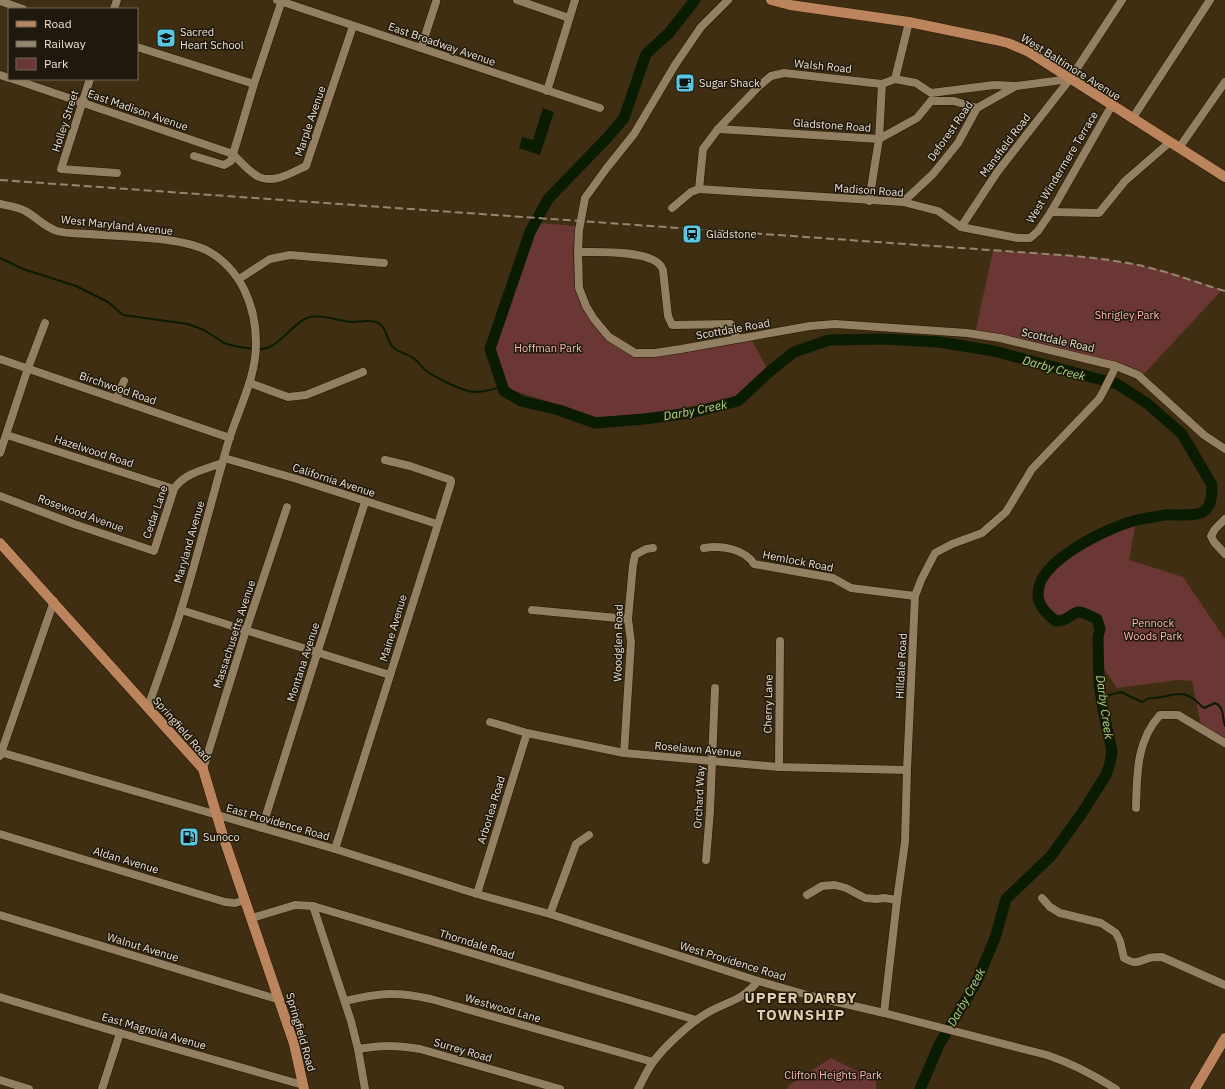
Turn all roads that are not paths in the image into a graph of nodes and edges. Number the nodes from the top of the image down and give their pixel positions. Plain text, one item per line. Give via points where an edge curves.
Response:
1 (517, 0) edge
2 (575, 0) edge
3 (728, 0) edge
4 (771, 0) edge
5 (1122, 0) edge
6 (1210, 0) edge
7 (0, 1) edge
8 (280, 1) edge
9 (436, 2) dead end
10 (20, 8) edge
11 (569, 18) junction
12 (909, 22) junction
13 (353, 26) junction
14 (138, 47) edge
15 (421, 48) junction
16 (895, 79) junction
17 (1070, 79) junction
18 (16, 80) edge
19 (90, 80) edge
20 (1225, 82) edge
21 (254, 84) junction
22 (882, 84) junction
23 (1016, 86) junction
24 (546, 91) junction
25 (931, 97) junction
26 (83, 103) junction
27 (1112, 105) junction
28 (600, 108) dead end
29 (977, 108) junction
30 (1132, 119) junction
31 (718, 129) junction
32 (879, 139) junction
33 (1170, 142) junction
34 (1180, 148) junction
35 (233, 154) junction
36 (194, 156) dead end
37 (117, 173) dead end
38 (1225, 177) edge
39 (699, 189) junction
40 (869, 201) junction
41 (903, 202) junction
42 (0, 204) edge
43 (672, 208) dead end
44 (1051, 212) junction
45 (962, 227) junction
46 (1030, 238) joint
47 (578, 252) junction
48 (384, 264) dead end
49 (240, 280) junction
50 (46, 323) dead end
51 (737, 339) junction
52 (0, 359) edge
53 (28, 368) junction
54 (1115, 368) junction
55 (363, 372) dead end
56 (124, 381) dead end
57 (250, 383) junction
58 (116, 400) junction
59 (7, 435) junction
60 (230, 438) junction
61 (1225, 449) edge
62 (0, 453) edge
63 (385, 460) dead end
64 (223, 461) junction
65 (174, 489) junction
66 (0, 496) edge
67 (365, 502) junction
68 (287, 507) dead end
69 (1225, 519) edge
70 (437, 524) junction
71 (0, 543) edge
72 (653, 548) dead end
73 (704, 548) dead end
74 (154, 551) joint
75 (1225, 554) edge
76 (916, 596) junction
77 (54, 601) junction
78 (181, 610) junction
79 (532, 610) dead end
80 (628, 619) junction
81 (246, 630) junction
82 (780, 641) dead end
83 (318, 653) junction
84 (390, 675) junction
85 (715, 688) dead end
86 (148, 707) junction
87 (490, 722) dead end
88 (527, 733) junction
89 (1225, 743) edge
90 (0, 753) edge
91 (624, 753) junction
92 (712, 761) junction
93 (779, 767) junction
94 (203, 769) junction
95 (907, 770) junction
96 (1136, 808) dead end
97 (217, 816) junction
98 (262, 828) junction
99 (0, 834) edge
100 (589, 835) dead end
101 (335, 849) junction
102 (706, 860) dead end
103 (477, 894) junction
104 (806, 895) dead end
105 (1042, 898) dead end
106 (245, 900) junction
107 (897, 900) junction
108 (312, 906) junction
109 (550, 914) junction
110 (0, 915) edge
111 (252, 918) junction
112 (758, 981) junction
113 (1225, 985) edge
114 (0, 997) edge
115 (280, 1000) junction
116 (344, 1000) junction
117 (884, 1013) junction
118 (696, 1020) junction
119 (120, 1033) junction
120 (1225, 1038) edge
121 (358, 1048) junction
122 (1222, 1051) edge
123 (653, 1062) junction
124 (0, 1080) edge
125 (303, 1087) edge
126 (29, 1089) edge
127 (102, 1089) edge
128 (365, 1089) edge
129 (560, 1089) edge
130 (638, 1089) edge
131 (1116, 1089) edge
132 (1195, 1089) edge

1 - 11 street
2 - 11 street
3 - 47 street, Scottdale Road via 701,27 634,134 585,198
4 - 12 main road, West Baltimore Avenue
5 - 17 street, Mansfield Road
6 - 30 street
7 - 10 street
8 - 13 street, East Broadway Avenue
8 - 21 street
9 - 15 street
11 - 24 street
12 - 16 street
12 - 17 main road, West Baltimore Avenue via 1008,43 1029,52
13 - 15 street, East Broadway Avenue
13 - 35 street, Marple Avenue via 306,166 276,178 260,177
14 - 21 street
15 - 24 street, East Broadway Avenue
16 - 22 street, Walsh Road
16 - 25 street via 916,83
17 - 23 street, Deforest Road
17 - 27 main road, West Baltimore Avenue
17 - 45 street, Mansfield Road via 998,171
18 - 26 street, East Madison Avenue
19 - 26 street, Holley Street
20 - 34 street
21 - 35 street
22 - 31 street, Walsh Road via 784,74 771,76
22 - 32 street
23 - 25 street via 994,85
23 - 29 street, Deforest Road
24 - 28 street, East Broadway Avenue
25 - 29 street
25 - 32 street, Gladstone Road via 917,118
26 - 35 street, East Madison Avenue
26 - 37 street, Holley Street via 61,170
27 - 30 main road, West Baltimore Avenue
27 - 44 street, West Windermere Terrace
29 - 41 street, Deforest Road via 958,143 933,174
30 - 33 main road, West Baltimore Avenue
31 - 32 street, Gladstone Road
31 - 39 street, Walsh Road via 703,149
32 - 40 street
33 - 34 main road, West Baltimore Avenue
33 - 44 street via 1125,182 1099,213
34 - 38 main road, West Baltimore Avenue
35 - 36 street via 231,161 224,165
39 - 40 street, Madison Road
39 - 43 street via 691,192
40 - 41 street, Madison Road
41 - 45 street, Madison Road via 938,211
42 - 49 street, West Maryland Avenue via 26,212 57,231 187,244 208,251
44 - 46 street, West Windermere Terrace
45 - 46 street, Madison Road
47 - 51 street via 618,252 654,260 662,266 668,316 672,325 731,324
47 - 51 street, Scottdale Road via 579,288 586,306 609,337 635,353 655,353
48 - 49 street via 280,256 270,259
49 - 57 street, West Maryland Avenue via 255,320 256,345
50 - 53 street
51 - 54 street, Scottdale Road via 835,324 967,333 1023,343
52 - 53 street, Birchwood Road
53 - 58 street, Birchwood Road
53 - 59 street
54 - 61 street, Scottdale Road via 1138,375 1204,435
54 - 76 street, Hilldale Road via 1099,399 1032,469 1006,512 982,533 935,553
55 - 57 street via 306,395 288,398
56 - 58 street
57 - 60 street, Maryland Avenue
58 - 60 street, Birchwood Road
59 - 62 street
59 - 65 street, Hazelwood Road
60 - 64 street, Maryland Avenue
63 - 70 street, Maine Avenue via 450,480
64 - 65 street, Cedar Lane via 184,477
64 - 67 street, California Avenue via 297,479
64 - 78 street, Maryland Avenue
65 - 74 street, Cedar Lane
66 - 74 street, Rosewood Avenue
67 - 70 street, California Avenue
67 - 83 street, Montana Avenue
68 - 81 street, Massachusetts Avenue
69 - 75 street via 1210,536
70 - 84 street, Maine Avenue
71 - 77 main road, Springfield Road
72 - 80 street, Woodglen Road via 635,555
73 - 76 street, Hemlock Road via 736,551 750,558 754,564 833,578 851,588
76 - 95 street, Hilldale Road
77 - 86 main road, Springfield Road
77 - 90 street
78 - 81 street
78 - 86 street, Maryland Avenue
79 - 80 street
80 - 91 street, Woodglen Road via 631,642
81 - 83 street
81 - 94 street, Massachusetts Avenue
82 - 93 street, Cherry Lane
83 - 84 street
83 - 98 street, Montana Avenue
84 - 101 street, Maine Avenue
85 - 92 street, Orchard Way
86 - 94 main road, Springfield Road
87 - 88 street, Roselawn Avenue
88 - 91 street, Roselawn Avenue
88 - 103 street, Arborlea Road
89 - 96 street via 1178,715 1160,715 1152,724 1141,749
90 - 97 street, East Providence Road
91 - 92 street, Roselawn Avenue
92 - 93 street, Roselawn Avenue
92 - 102 street, Orchard Way
93 - 95 street, Roselawn Avenue
94 - 97 main road, Springfield Road
95 - 107 street, Hilldale Road via 905,842
97 - 98 street, East Providence Road
97 - 106 main road, Springfield Road
98 - 101 street, East Providence Road
99 - 106 street, Aldan Avenue via 225,902
100 - 109 street via 576,844
101 - 103 street, East Providence Road
103 - 109 street, East Providence Road
104 - 107 street via 822,886 835,885 865,898
105 - 113 street via 1060,913 1101,923 1116,933 1124,958 1130,962 1137,963 1162,957
106 - 111 main road, Springfield Road
107 - 117 street, Hilldale Road
108 - 111 street, Thorndale Road via 295,905
108 - 116 street
108 - 118 street, Thorndale Road
109 - 112 street, West Providence Road
110 - 115 street, Walnut Avenue
111 - 115 main road, Springfield Road
112 - 117 street, West Providence Road
112 - 118 street via 742,997 715,1008
114 - 119 street, East Magnolia Avenue
115 - 125 main road, Springfield Road via 296,1049
116 - 121 street
116 - 123 street, Westwood Lane via 386,993 409,994
117 - 131 street, West Providence Road via 1058,1059
118 - 123 street
119 - 125 street, East Magnolia Avenue
119 - 127 street
120 - 122 main road
121 - 128 street
121 - 129 street, Surrey Road via 383,1045 420,1049
122 - 132 main road
123 - 130 street
124 - 126 street

